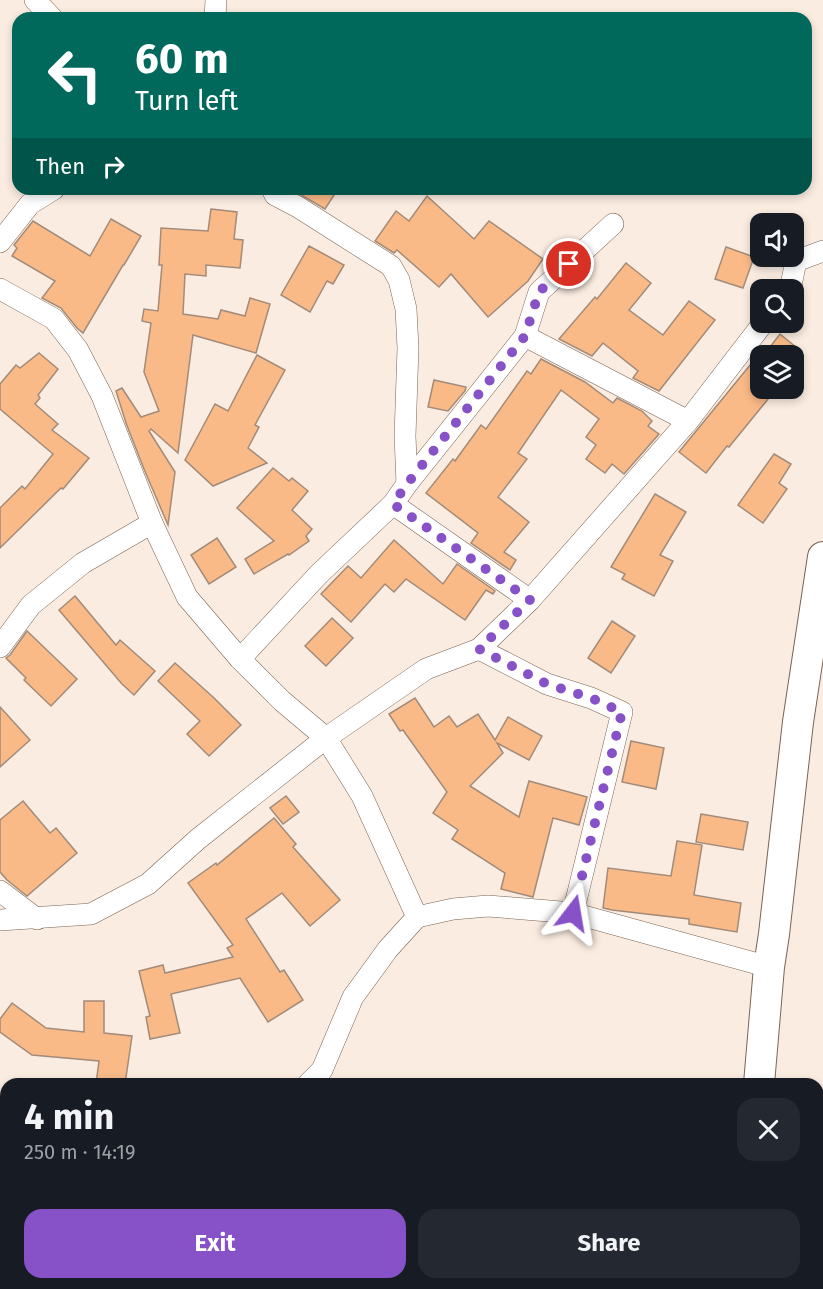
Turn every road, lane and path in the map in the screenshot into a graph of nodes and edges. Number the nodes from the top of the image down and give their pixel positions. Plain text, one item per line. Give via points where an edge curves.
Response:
1 (35, 0) edge
2 (46, 12) edge
3 (44, 195) edge
4 (275, 195) edge
5 (614, 224) dead end
6 (0, 242) edge
7 (823, 251) edge
8 (792, 279) edge
9 (0, 289) edge
10 (756, 333) edge
11 (525, 336) junction
12 (688, 421) junction
13 (407, 484) junction
14 (393, 504) junction
15 (152, 523) junction
16 (823, 557) edge
17 (530, 600) junction
18 (0, 647) edge
19 (479, 649) junction
20 (240, 659) junction
21 (326, 738) junction
22 (0, 891) edge
23 (573, 913) junction
24 (417, 917) junction
25 (37, 919) junction
26 (0, 920) edge
27 (769, 967) junction
28 (314, 1078) edge
29 (760, 1078) edge

1 - 2 street
3 - 6 street via 30,204
4 - 13 street via 391,266 399,280 406,309 408,348
5 - 11 street via 539,292
7 - 8 street via 795,261
9 - 15 street via 54,319 78,350 102,396
10 - 12 street
11 - 12 street
11 - 13 street
12 - 17 street
13 - 14 street
14 - 17 street
14 - 20 street via 319,574
15 - 18 street via 83,563 31,605
15 - 20 street via 187,597
16 - 27 street via 798,722
17 - 19 street
19 - 21 street via 426,669
19 - 23 street via 547,684 622,712
20 - 21 street
21 - 24 street via 362,796
21 - 25 street via 147,884 91,915
22 - 25 street
23 - 24 street via 488,906
23 - 27 street
24 - 28 street via 353,998 322,1070
25 - 26 street
27 - 29 street

